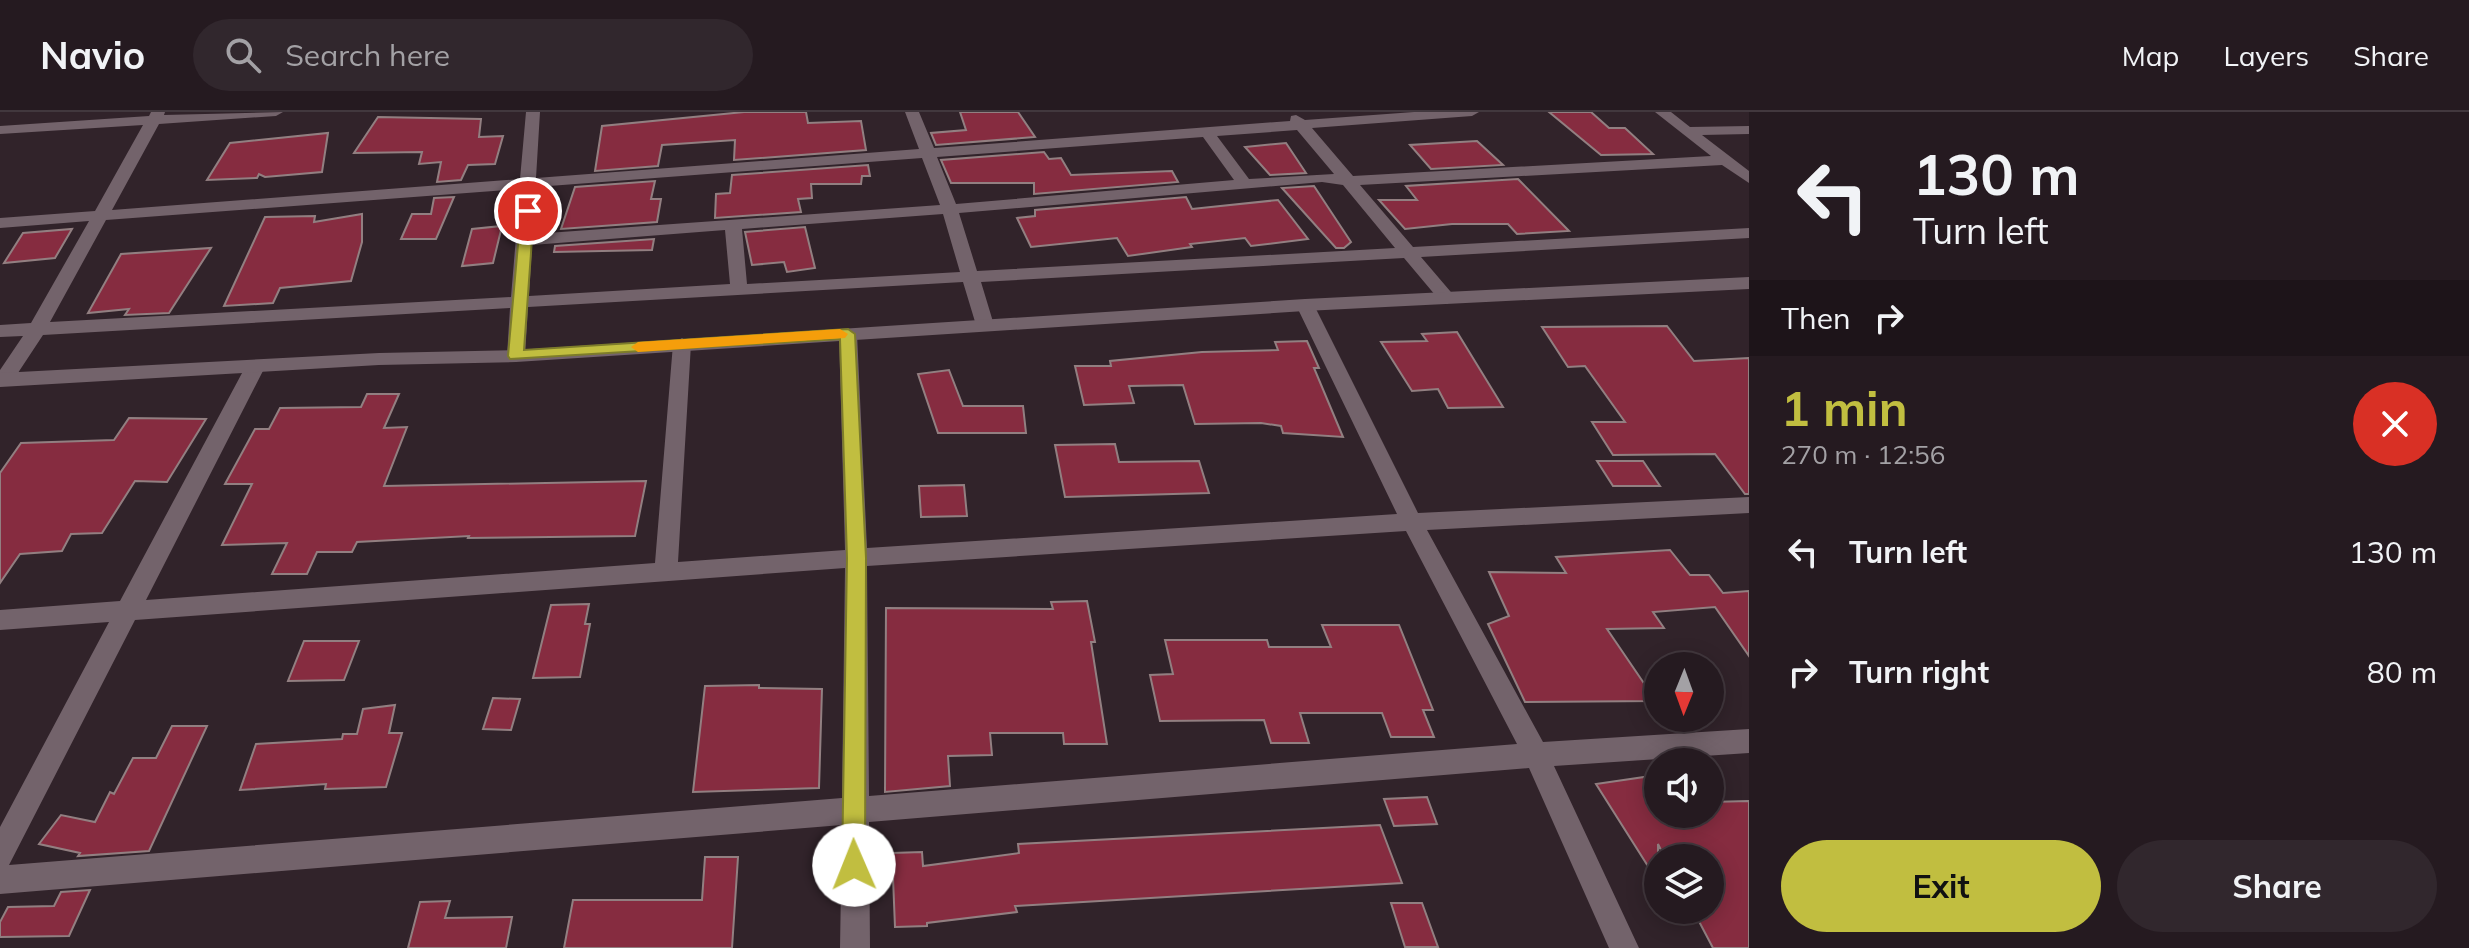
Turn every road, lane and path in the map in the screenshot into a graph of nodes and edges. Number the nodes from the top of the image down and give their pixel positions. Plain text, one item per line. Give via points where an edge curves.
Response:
1 (276, 112) edge
2 (533, 112) edge
3 (912, 112) edge
4 (1472, 112) edge
5 (1662, 112) edge
6 (155, 116) edge
7 (1295, 118) edge
8 (0, 130) edge
9 (1749, 130) edge
10 (1687, 131) junction
11 (1207, 132) junction
12 (926, 151) junction
13 (1725, 160) junction
14 (1749, 178) edge
15 (529, 181) junction
16 (1351, 181) junction
17 (1245, 184) junction
18 (950, 209) junction
19 (99, 215) junction
20 (0, 223) edge
21 (733, 226) junction
22 (1749, 233) edge
23 (526, 240) junction
24 (1411, 254) junction
25 (972, 277) junction
26 (1749, 283) edge
27 (739, 288) junction
28 (1447, 298) junction
29 (521, 301) junction
30 (1305, 305) junction
31 (985, 325) junction
32 (37, 329) junction
33 (0, 331) edge
34 (848, 334) junction
35 (682, 344) junction
36 (516, 356) junction
37 (256, 365) junction
38 (2, 380) edge
39 (1749, 505) edge
40 (1412, 522) junction
41 (856, 558) junction
42 (666, 574) junction
43 (127, 610) junction
44 (0, 620) edge
45 (1749, 741) edge
46 (1536, 755) junction
47 (853, 810) junction
48 (0, 855) edge
49 (0, 880) edge
50 (855, 948) edge
51 (1624, 948) edge

1 - 6 street
2 - 15 street
3 - 12 street
4 - 7 street
5 - 10 street
6 - 8 street
6 - 19 street
7 - 11 street
7 - 16 street
9 - 10 street
10 - 13 street
11 - 12 street
11 - 17 street
12 - 15 street
12 - 18 street
13 - 14 street
13 - 16 street
15 - 19 street
15 - 23 street
16 - 17 street via 1322,177
16 - 24 street
17 - 18 street
18 - 21 street
18 - 25 street
19 - 20 street
19 - 32 street
21 - 23 street
21 - 27 street
22 - 24 street
23 - 29 street
24 - 25 street
24 - 28 street
25 - 27 street
25 - 31 street
26 - 28 street
27 - 29 street
28 - 30 street
29 - 32 street
29 - 36 street
30 - 31 street
30 - 40 street
31 - 34 street
32 - 33 street
32 - 38 street
34 - 35 street
34 - 41 street
35 - 36 street
35 - 42 street
36 - 37 street
37 - 38 street
37 - 43 street
39 - 40 street
40 - 41 street
40 - 46 street
41 - 42 street
41 - 47 street
42 - 43 street
43 - 44 street
43 - 48 street
45 - 46 street
46 - 47 street
46 - 51 street
47 - 49 street
47 - 50 street

